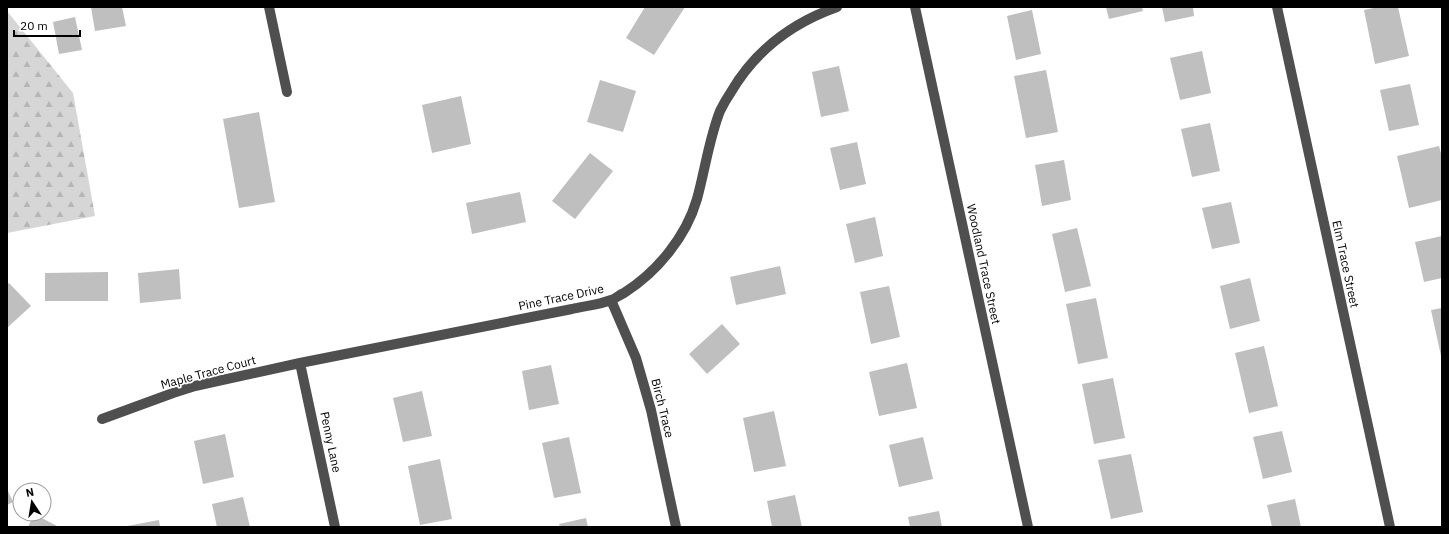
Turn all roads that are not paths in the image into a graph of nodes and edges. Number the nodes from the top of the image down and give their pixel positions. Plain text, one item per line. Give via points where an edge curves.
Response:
1 (269, 7) edge
2 (837, 7) edge
3 (915, 7) edge
4 (1277, 7) edge
5 (287, 92) dead end
6 (611, 300) junction
7 (300, 363) junction
8 (102, 419) dead end
9 (336, 527) edge
10 (676, 527) edge
11 (1028, 527) edge
12 (1390, 527) edge

1 - 5 street
2 - 6 street, Pine Trace Drive via 786,32 758,55 738,79 721,110 713,132 697,200 681,235 650,273
3 - 11 street, Woodland Trace Street
4 - 12 street, Elm Trace Street
6 - 7 street, Pine Trace Drive
6 - 10 street, Birch Trace via 636,358 649,402
7 - 8 street, Maple Trace Court via 195,386
7 - 9 street, Penny Lane

